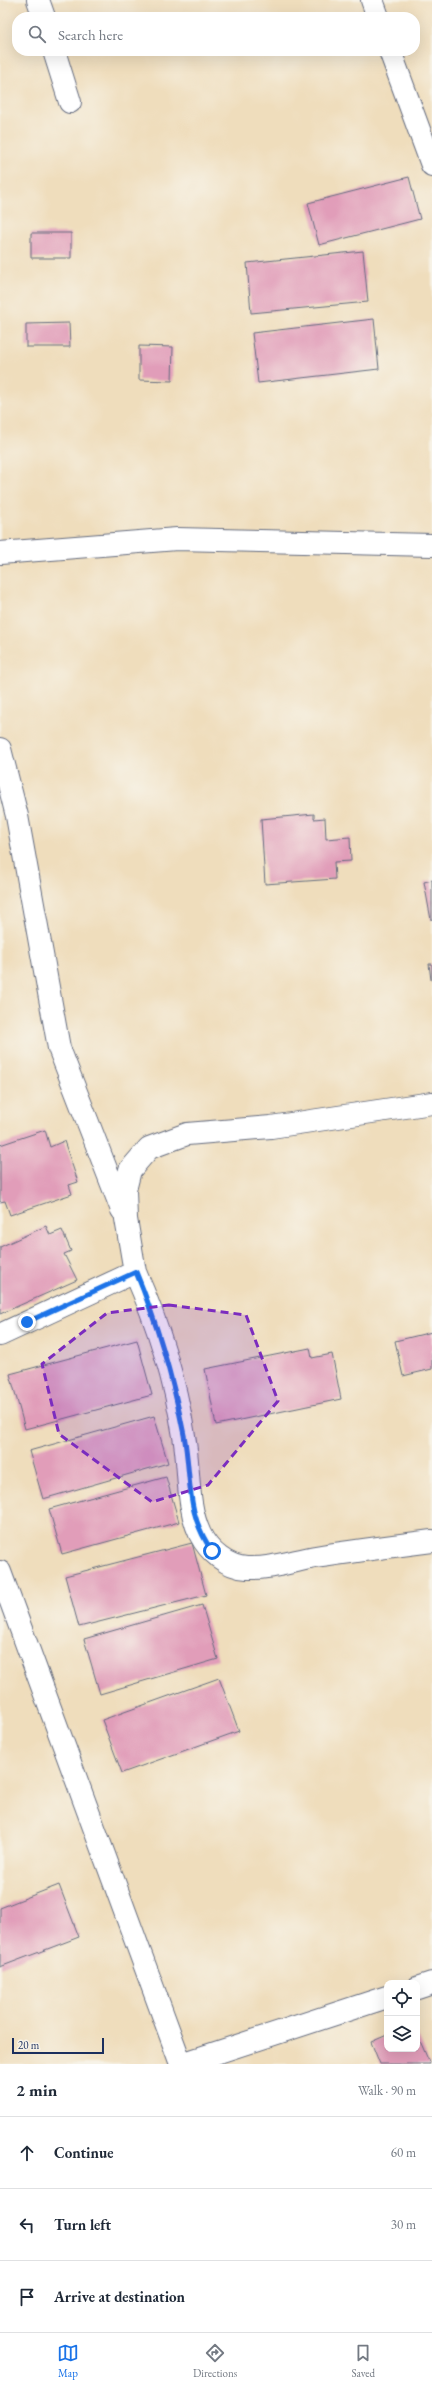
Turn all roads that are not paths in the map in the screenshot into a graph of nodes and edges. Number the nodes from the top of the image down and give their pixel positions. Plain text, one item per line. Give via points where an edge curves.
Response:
1 (38, 0) edge
2 (372, 0) edge
3 (42, 12) edge
4 (376, 12) edge
5 (56, 56) edge
6 (392, 56) edge
7 (70, 102) dead end
8 (430, 154) edge
9 (432, 545) edge
10 (0, 553) edge
11 (0, 749) edge
12 (432, 1103) edge
13 (126, 1219) junction
14 (136, 1272) junction
15 (0, 1335) edge
16 (432, 1541) edge
17 (0, 1572) edge
18 (432, 1983) edge
19 (420, 1987) edge
20 (384, 1998) edge
21 (181, 2064) edge

1 - 3 street
2 - 4 street
5 - 7 street
6 - 8 street
9 - 10 street via 177,539
11 - 13 street via 17,816 59,1048
12 - 13 street via 271,1127 187,1134 149,1148 130,1170 125,1190
13 - 14 street
14 - 15 street
14 - 16 street via 153,1312 170,1370 184,1436 191,1505 200,1534 212,1551 228,1564 254,1568 362,1549
17 - 21 street
18 - 19 street
20 - 21 street

